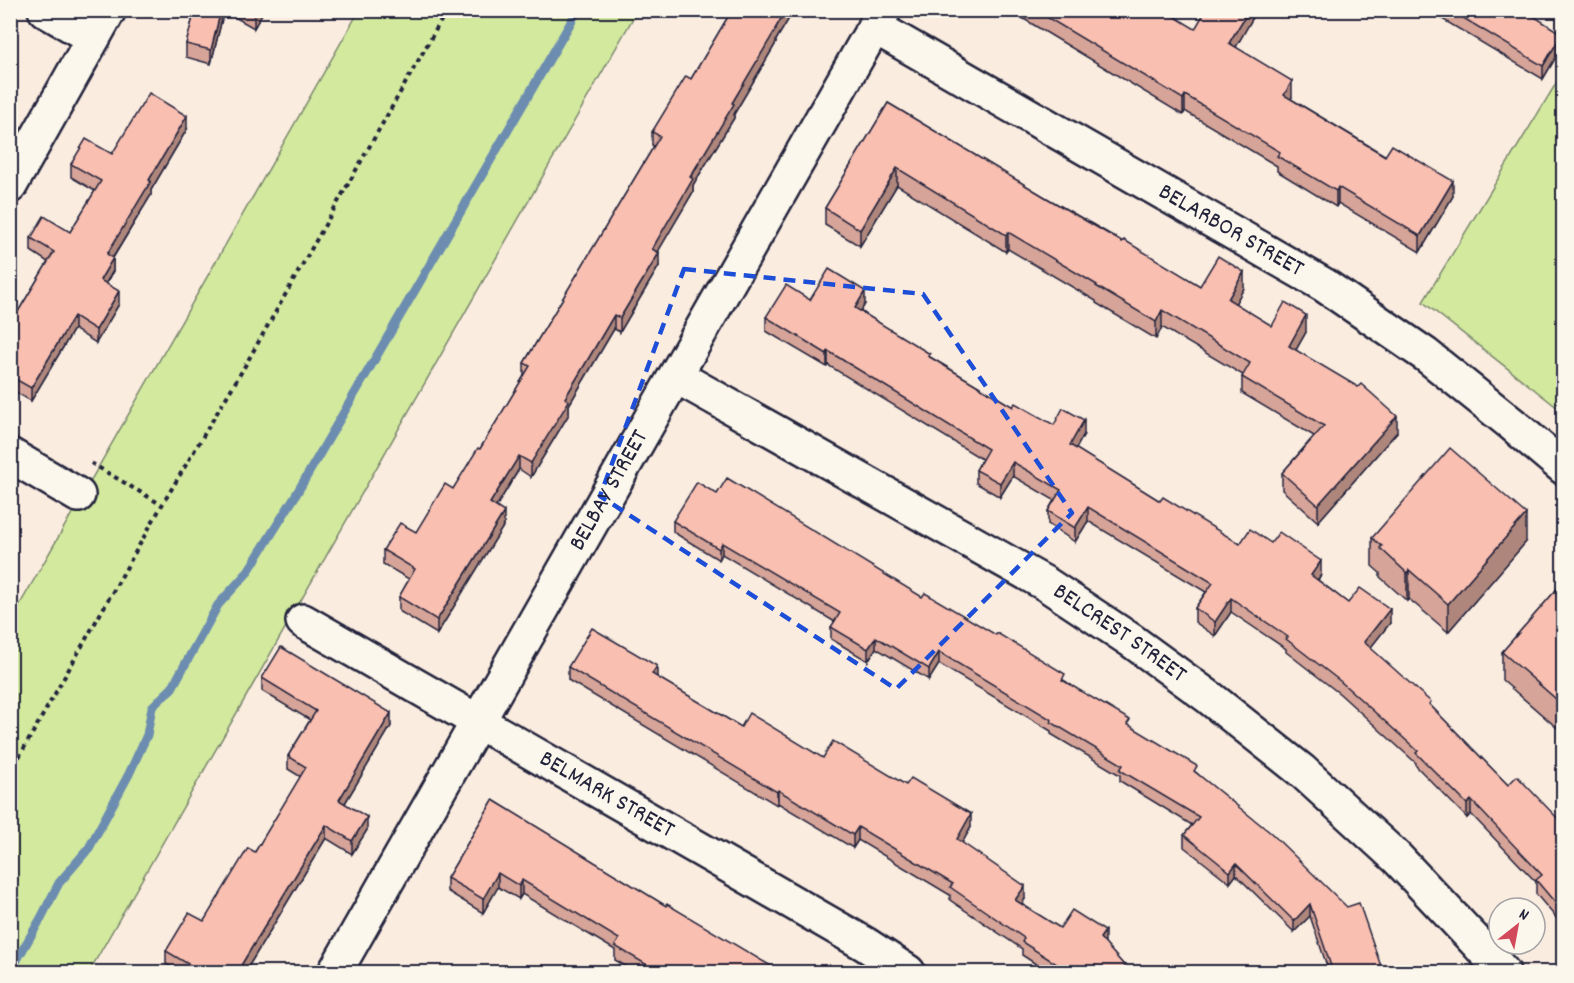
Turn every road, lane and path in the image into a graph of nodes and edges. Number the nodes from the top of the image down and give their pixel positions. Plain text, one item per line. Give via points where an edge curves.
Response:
1 (45, 10) edge
2 (109, 10) edge
3 (447, 10) edge
4 (879, 19) edge
5 (93, 38) junction
6 (10, 186) edge
7 (676, 376) junction
8 (10, 455) edge
9 (1563, 468) edge
10 (74, 493) joint
11 (162, 505) junction
12 (303, 621) dead end
13 (478, 721) junction
14 (10, 773) edge
15 (335, 972) edge
16 (908, 972) edge
17 (1503, 972) edge

1 - 5 street
2 - 5 street
3 - 11 path
4 - 7 street, BELBAY STREET
4 - 9 street, BELARBOR STREET via 1324,285 1426,355
5 - 6 street
7 - 13 street, BELBAY STREET
7 - 17 street, BELCREST STREET via 1046,584 1132,641 1302,771 1398,858
8 - 10 street
10 - 11 path via 84,468 91,462
11 - 14 path
12 - 13 street, BELMARK STREET
13 - 15 street, BELBAY STREET
13 - 16 street, BELMARK STREET

